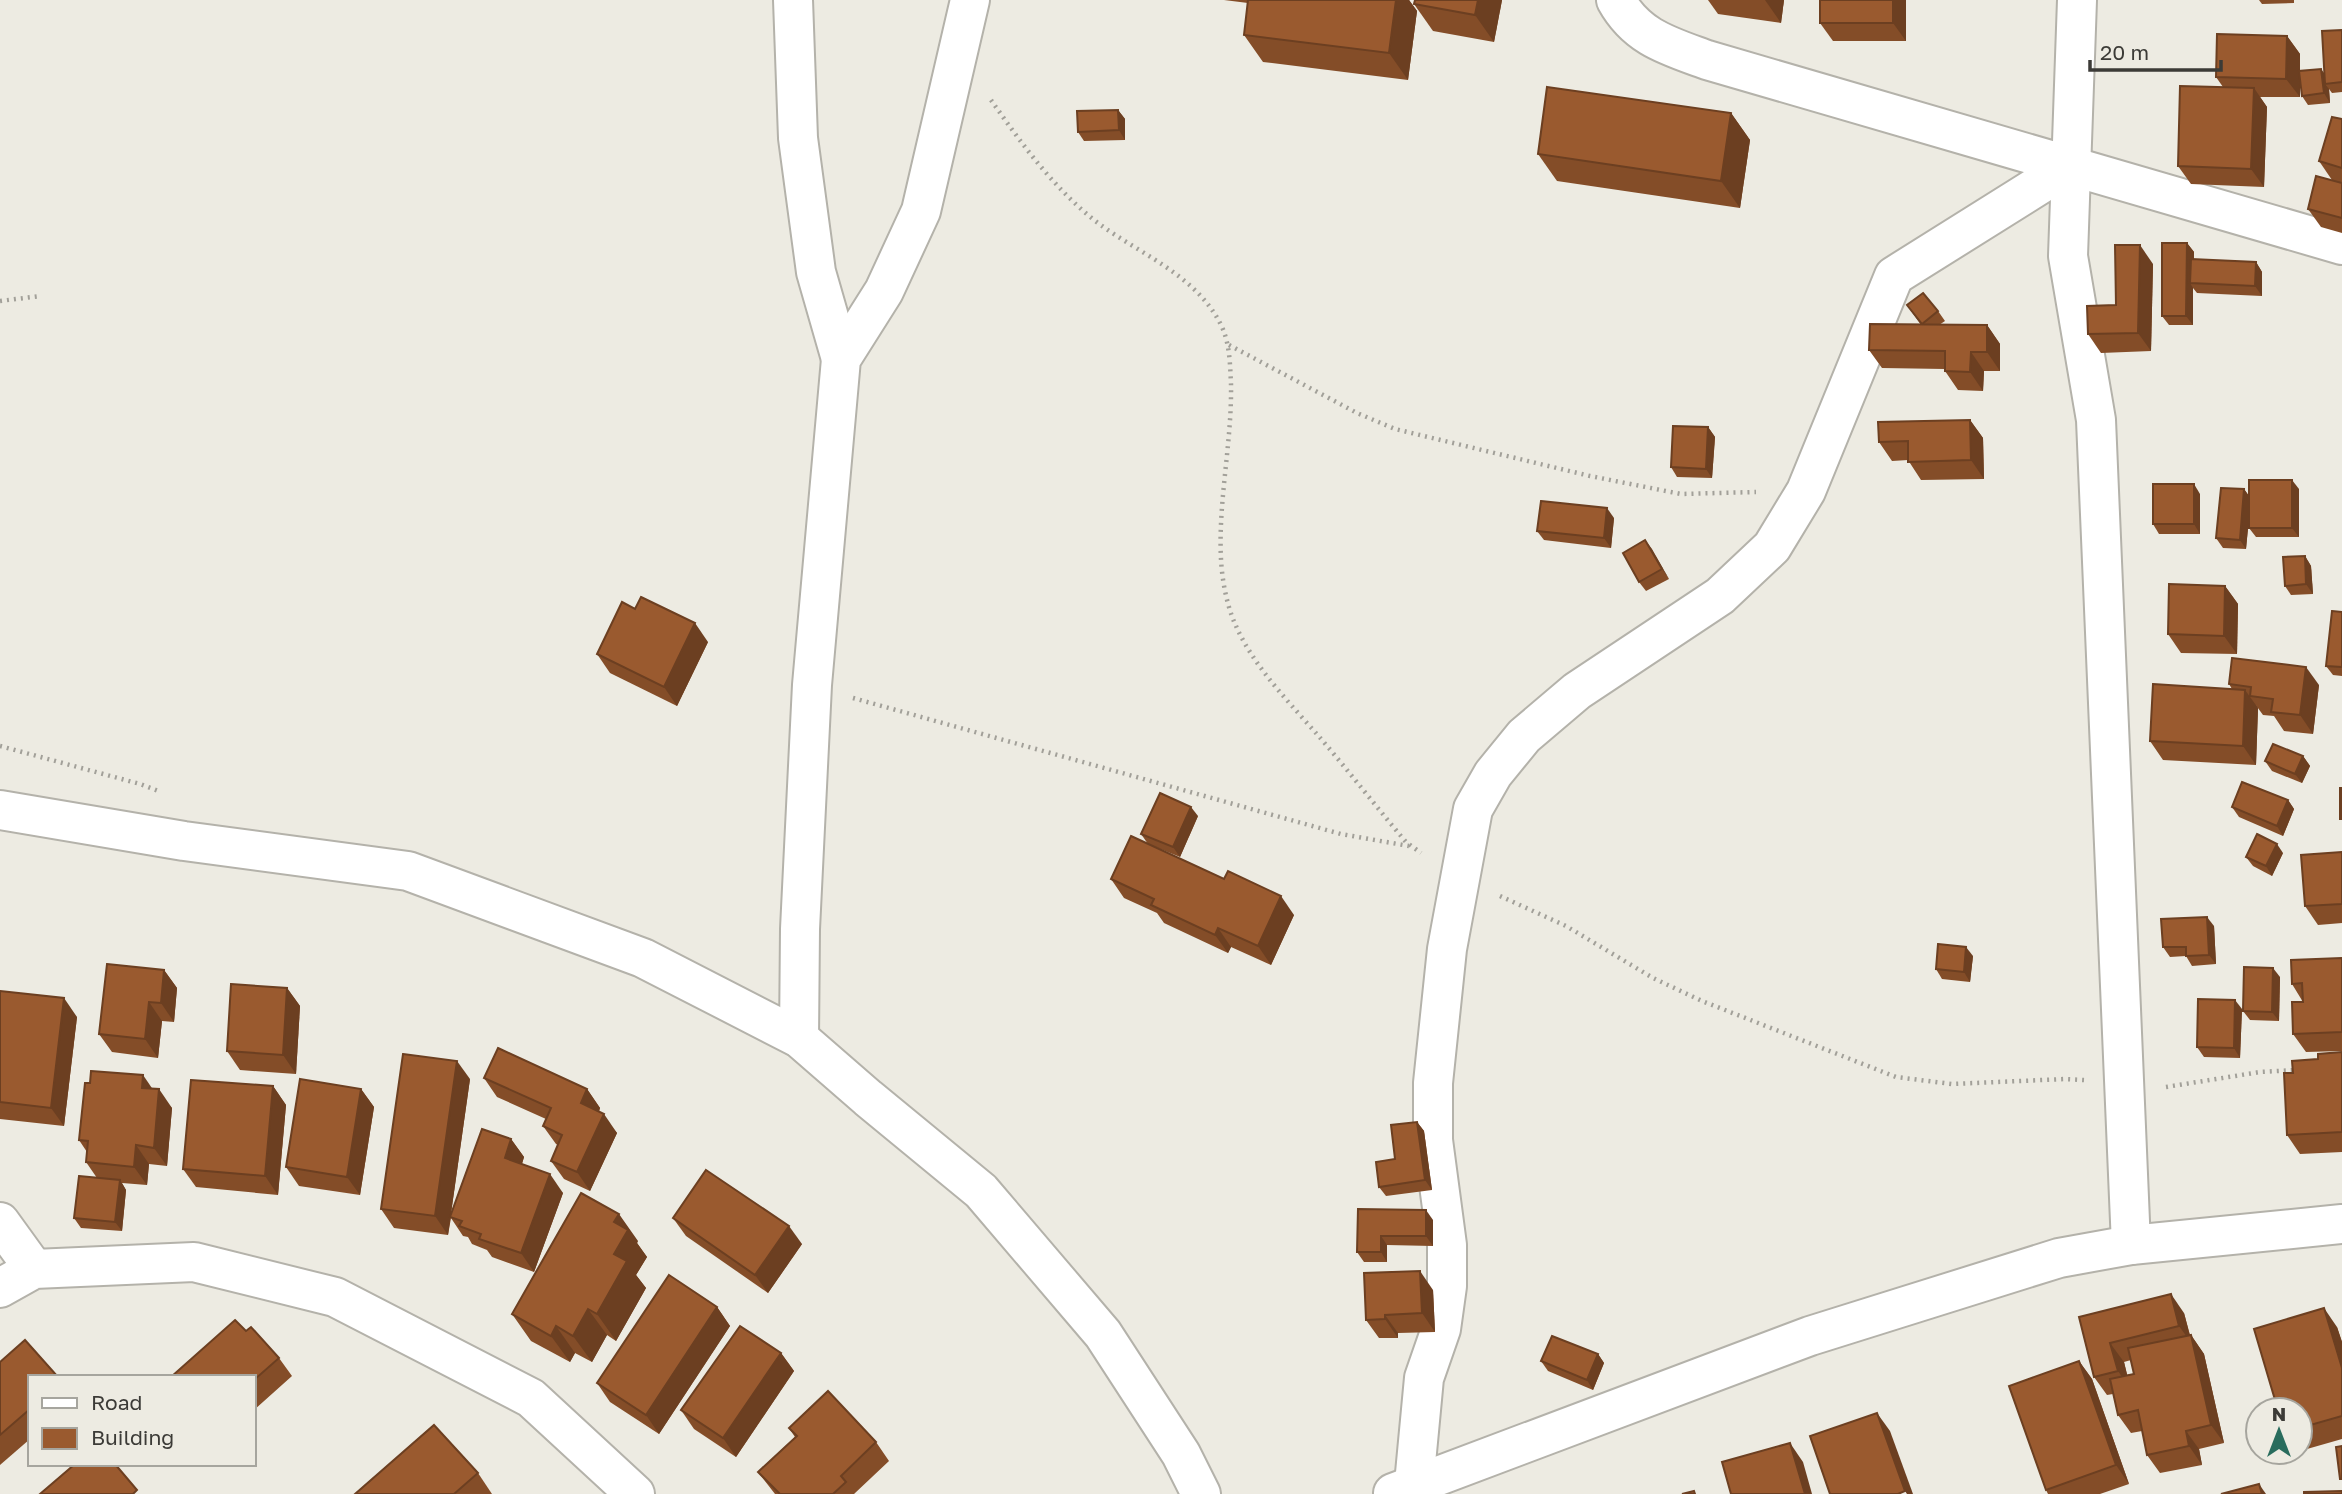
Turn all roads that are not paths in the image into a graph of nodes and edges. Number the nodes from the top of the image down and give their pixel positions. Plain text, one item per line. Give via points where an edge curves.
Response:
1 (793, 0) edge
2 (970, 0) edge
3 (1616, 0) edge
4 (2077, 0) edge
5 (2071, 164) junction
6 (2342, 245) edge
7 (841, 359) junction
8 (0, 810) edge
9 (799, 1038) junction
10 (0, 1222) edge
11 (2342, 1224) edge
12 (2131, 1245) junction
13 (34, 1269) junction
14 (0, 1288) edge
15 (1402, 1489) edge
16 (635, 1494) edge
17 (1201, 1494) edge

1 - 7 street via 798,138 816,272
2 - 7 street via 921,211 884,291
3 - 5 street via 1637,29 1707,60
4 - 5 street
5 - 6 street
5 - 12 street via 2068,256 2096,420
5 - 15 street via 1894,276 1806,491 1772,547 1720,596 1577,691 1524,736 1473,810 1447,949 1433,1083 1433,1140 1447,1245 1447,1286
7 - 9 street via 812,685
8 - 9 street via 408,871 643,958
9 - 17 street via 981,1191 1103,1334 1181,1454
10 - 13 street
11 - 12 street
12 - 15 street via 2059,1258 1810,1335
13 - 14 street
13 - 16 street via 194,1262 335,1297 531,1398

